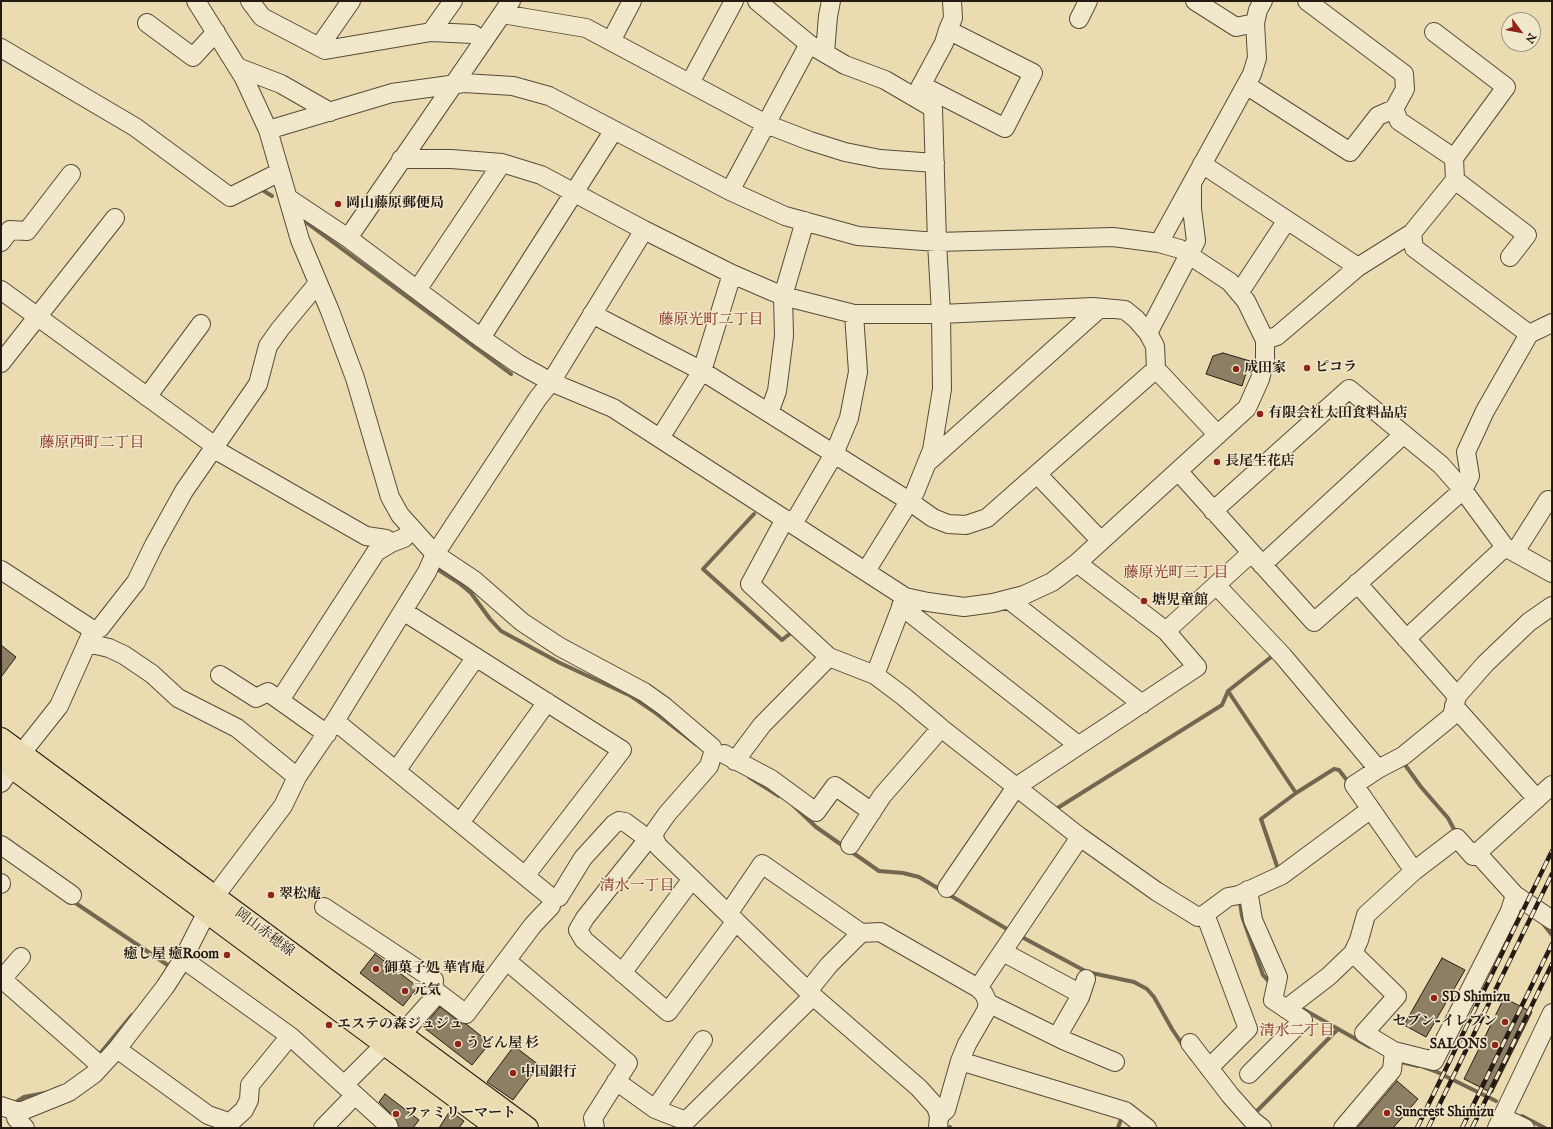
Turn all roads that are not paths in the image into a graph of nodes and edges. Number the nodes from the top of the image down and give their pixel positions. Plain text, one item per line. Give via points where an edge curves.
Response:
1 (196, 1) edge
2 (250, 1) edge
3 (351, 1) edge
4 (453, 1) edge
5 (632, 1) edge
6 (734, 1) edge
7 (757, 1) edge
8 (831, 1) edge
9 (952, 1) edge
10 (1088, 1) edge
11 (1195, 1) edge
12 (1264, 1) edge
13 (1306, 1) edge
14 (507, 8) edge
15 (1079, 20) dead end
16 (1255, 23) junction
17 (146, 24) dead end
18 (948, 30) junction
19 (216, 32) junction
20 (431, 32) junction
21 (1434, 32) dead end
22 (483, 41) junction
23 (611, 41) junction
24 (809, 44) junction
25 (319, 47) junction
26 (1, 48) edge
27 (825, 53) junction
28 (237, 67) junction
29 (690, 83) junction
30 (453, 84) junction
31 (1246, 85) junction
32 (918, 91) junction
33 (1394, 109) junction
34 (330, 112) junction
35 (766, 124) junction
36 (268, 130) junction
37 (614, 130) junction
38 (1454, 158) junction
39 (401, 159) junction
40 (502, 163) junction
41 (935, 163) junction
42 (1202, 164) junction
43 (280, 172) junction
44 (71, 174) dead end
45 (1455, 180) junction
46 (1192, 183) junction
47 (730, 191) junction
48 (573, 192) junction
49 (288, 198) junction
50 (115, 218) dead end
51 (1287, 220) junction
52 (805, 221) junction
53 (644, 230) junction
54 (1412, 233) junction
55 (348, 238) junction
56 (1, 242) edge
57 (937, 242) junction
58 (1159, 243) junction
59 (1188, 254) junction
60 (1510, 257) dead end
61 (1358, 267) junction
62 (732, 274) junction
63 (318, 283) junction
64 (1, 290) edge
65 (417, 290) junction
66 (1239, 292) junction
67 (783, 296) junction
68 (1100, 308) junction
69 (592, 314) junction
70 (854, 314) junction
71 (941, 314) junction
72 (37, 316) junction
73 (1552, 323) edge
74 (201, 324) dead end
75 (1148, 333) junction
76 (1529, 334) junction
77 (481, 338) junction
78 (1266, 340) junction
79 (1, 363) edge
80 (1156, 369) junction
81 (702, 371) junction
82 (551, 382) junction
83 (147, 397) junction
84 (769, 413) junction
85 (1404, 434) junction
86 (1218, 435) junction
87 (660, 438) junction
88 (214, 448) junction
89 (834, 454) junction
90 (927, 462) junction
91 (1178, 471) junction
92 (1037, 474) junction
93 (1463, 490) junction
94 (909, 501) junction
95 (1552, 503) edge
96 (1213, 511) junction
97 (789, 522) junction
98 (412, 529) junction
99 (1101, 541) junction
100 (391, 543) junction
101 (1510, 549) junction
102 (1257, 559) junction
103 (431, 563) junction
104 (1077, 563) junction
105 (1, 570) edge
106 (866, 571) junction
107 (1552, 573) edge
108 (1357, 583) junction
109 (1216, 585) junction
110 (1008, 600) junction
111 (903, 602) junction
112 (1552, 606) edge
113 (403, 611) junction
114 (1166, 631) junction
115 (90, 637) junction
116 (1406, 639) junction
117 (476, 656) junction
118 (829, 657) junction
119 (220, 675) dead end
120 (875, 675) junction
121 (280, 700) junction
122 (1456, 701) junction
123 (547, 702) junction
124 (1142, 704) junction
125 (331, 727) junction
126 (941, 728) junction
127 (1, 739) edge
128 (1078, 745) junction
129 (722, 756) junction
130 (9, 766) edge
131 (1378, 769) junction
132 (396, 771) junction
133 (297, 777) junction
134 (1552, 785) edge
135 (1016, 786) junction
136 (1537, 799) junction
137 (1370, 809) junction
138 (872, 812) junction
139 (460, 823) junction
140 (1080, 837) junction
141 (651, 838) junction
142 (850, 844) dead end
143 (1, 846) edge
144 (1477, 853) junction
145 (1414, 871) junction
146 (525, 876) junction
147 (688, 883) junction
148 (948, 888) dead end
149 (1248, 890) junction
150 (72, 895) dead end
151 (1515, 895) junction
152 (552, 898) junction
153 (211, 904) junction
154 (324, 908) dead end
155 (1205, 914) junction
156 (1552, 920) edge
157 (731, 923) junction
158 (861, 933) junction
159 (1003, 952) junction
160 (1353, 953) junction
161 (21, 957) dead end
162 (183, 959) junction
163 (507, 961) junction
164 (622, 973) junction
165 (978, 988) junction
166 (433, 989) junction
167 (810, 994) junction
168 (988, 1002) junction
169 (1291, 1005) junction
170 (1552, 1013) edge
171 (290, 1036) junction
172 (1057, 1037) junction
173 (393, 1040) junction
174 (703, 1040) dead end
175 (1190, 1043) dead end
176 (117, 1049) junction
177 (1393, 1056) junction
178 (960, 1061) junction
179 (96, 1062) junction
180 (1115, 1062) dead end
181 (1209, 1068) junction
182 (1249, 1074) dead end
183 (616, 1081) junction
184 (349, 1090) junction
185 (9, 1109) edge
186 (655, 1109) junction
187 (204, 1122) edge
188 (938, 1122) edge
189 (1255, 1122) edge
190 (1499, 1123) edge
191 (237, 1124) edge
192 (24, 1128) edge
193 (323, 1128) edge
194 (389, 1128) edge
195 (498, 1128) edge
196 (527, 1128) edge
197 (595, 1128) edge
198 (1147, 1128) edge
199 (1343, 1128) edge
200 (1525, 1128) edge

1 - 19 street
2 - 25 street via 262,17
3 - 25 street
4 - 20 street
5 - 23 street
6 - 29 street
7 - 24 street
8 - 27 street
9 - 18 street via 953,18
10 - 15 street
11 - 16 street via 1236,27
12 - 16 street via 1258,10
13 - 33 street via 1404,74 1405,89
14 - 22 street
14 - 23 street via 586,28
16 - 31 street via 1256,58
17 - 19 street via 193,57
18 - 32 street via 944,43
18 - 32 street via 1033,73 1005,128
19 - 28 street
20 - 22 street via 473,34
20 - 25 street via 325,50
21 - 38 street via 1506,87
22 - 30 street
23 - 29 street
24 - 27 street
24 - 35 street
26 - 43 street via 135,128 230,197
27 - 32 street via 845,65
28 - 34 street via 281,84
28 - 36 street
29 - 35 street
30 - 34 street via 392,93
30 - 37 street via 513,86 549,96
30 - 39 street
31 - 33 street via 1350,152 1378,116
31 - 42 street
32 - 41 street via 933,108
33 - 38 street via 1399,121
34 - 36 street
35 - 41 street via 845,152 880,159
35 - 47 street
36 - 43 street
37 - 47 street
37 - 48 street
38 - 45 street
39 - 40 street
39 - 55 street
40 - 48 street via 541,175
40 - 65 street
41 - 57 street
42 - 46 street
42 - 51 street
43 - 49 street
44 - 56 street via 27,231 10,230
45 - 54 street
45 - 60 street via 1527,235
46 - 58 street
46 - 59 street via 1196,241
47 - 52 street via 785,216
48 - 53 street
48 - 77 street
49 - 55 street
49 - 63 street via 300,240
50 - 72 street
51 - 61 street
51 - 66 street
52 - 57 street via 858,236
52 - 67 street
53 - 62 street
53 - 69 street
54 - 61 street
54 - 76 street via 1414,248
55 - 65 street
57 - 58 street via 1113,237
57 - 71 street
58 - 59 street
59 - 66 street via 1230,282
59 - 75 street
61 - 78 street via 1277,336
62 - 67 street
62 - 81 street
63 - 88 street via 268,346 258,384
63 - 98 street via 355,378 390,497
64 - 72 street
65 - 77 street
66 - 78 street
67 - 70 street
67 - 84 street via 784,336 776,391
68 - 71 street
68 - 75 street via 1125,310
68 - 90 street
69 - 81 street
69 - 82 street
70 - 71 street
70 - 89 street via 858,372 849,418
71 - 90 street via 942,388 932,450
72 - 79 street
72 - 83 street
73 - 76 street
74 - 83 street
75 - 80 street via 1155,346
76 - 93 street via 1484,411 1466,452 1470,476
77 - 82 street via 517,364
78 - 86 street via 1260,379 1247,408
80 - 86 street
80 - 92 street
81 - 84 street
81 - 87 street
82 - 87 street via 613,408
82 - 103 street
83 - 88 street
84 - 89 street
85 - 93 street via 1441,465
85 - 96 street via 1349,389
85 - 102 street
86 - 91 street
87 - 97 street
88 - 100 street via 366,536 386,539
88 - 115 street via 184,491 136,582
89 - 94 street
89 - 97 street
90 - 94 street
91 - 96 street
91 - 99 street
92 - 94 street via 987,518 966,525 948,524 933,518
92 - 99 street
93 - 101 street
93 - 108 street
94 - 106 street
95 - 101 street via 1548,500
96 - 102 street
97 - 106 street
97 - 118 street via 750,584
98 - 100 street via 404,538
98 - 103 street
99 - 104 street
100 - 121 street via 376,552
101 - 107 street
101 - 116 street
102 - 108 street via 1314,622
102 - 109 street
103 - 113 street
103 - 129 street via 474,580 522,622 554,643 644,692
104 - 110 street via 1052,582 1024,596
104 - 114 street
105 - 115 street
106 - 111 street
108 - 116 street
109 - 114 street
109 - 131 street via 1283,656
110 - 111 street via 964,607 928,602
110 - 124 street
111 - 120 street
111 - 128 street
112 - 122 street via 1529,622 1485,664
113 - 117 street
113 - 125 street
114 - 124 street via 1197,667
115 - 130 street via 60,706
115 - 133 street via 152,674 178,698 237,728
116 - 122 street
117 - 123 street
117 - 132 street
118 - 120 street
118 - 129 street via 762,725
119 - 121 street via 256,698 268,692
120 - 126 street
121 - 125 street
122 - 131 street via 1452,716 1403,756
122 - 136 street
123 - 139 street
123 - 146 street via 622,750
124 - 128 street
125 - 132 street
125 - 133 street
126 - 135 street
126 - 138 street via 882,796
127 - 130 main road, 岡山赤穂線
128 - 135 street
129 - 138 street via 772,779 816,812 835,786
129 - 141 street via 667,814
130 - 153 main road, 岡山赤穂線
131 - 137 street via 1354,785
132 - 139 street
133 - 153 street via 283,806
134 - 136 street
135 - 140 street
135 - 148 street
136 - 144 street
137 - 145 street
137 - 149 street via 1282,875
138 - 142 street
139 - 146 street
140 - 155 street via 1156,891 1198,917
140 - 159 street
141 - 147 street
141 - 152 street via 625,822 619,821 614,824 583,858 559,897
141 - 164 street via 578,930 584,940
143 - 150 street
144 - 145 street via 1473,856 1457,838
144 - 151 street
145 - 160 street via 1366,915
146 - 152 street
147 - 157 street
147 - 164 street
149 - 155 street via 1228,897
149 - 169 street via 1253,920 1278,977 1273,1000
151 - 156 street
151 - 177 street via 1510,911 1434,1061
152 - 163 street via 551,906 533,925
153 - 162 street
153 - 173 main road, 岡山赤穂線
154 - 166 street via 434,980
155 - 181 street via 1248,1029
157 - 158 street via 762,864
157 - 164 street via 668,1012
157 - 167 street
158 - 165 street via 880,932
158 - 167 street via 829,965
159 - 165 street
159 - 172 street via 1084,986
160 - 169 street via 1329,976
160 - 177 street via 1397,996 1364,1033
161 - 179 street via 2,979
162 - 171 street
162 - 176 street via 165,987
163 - 166 street via 466,1014
163 - 183 street via 628,1063
165 - 168 street
166 - 173 street via 433,999
167 - 186 street via 686,1121
167 - 188 street via 919,1088 936,1107
168 - 172 street
168 - 178 street via 986,1011
169 - 182 street via 1303,1020
170 - 190 street
171 - 184 street
171 - 191 street via 250,1085 249,1100
172 - 180 street
173 - 184 street
173 - 195 main road, 岡山赤穂線
173 - 196 main road, 岡山赤穂線
174 - 186 street
175 - 181 street
176 - 179 street
176 - 187 street
177 - 199 street via 1392,1070
178 - 188 street via 946,1110
178 - 198 street via 1124,1111
179 - 185 street via 94,1074 69,1092 22,1111
181 - 189 street
183 - 186 street
183 - 197 street via 593,1118
184 - 193 street
184 - 194 street
185 - 192 street
187 - 191 street
190 - 200 street

